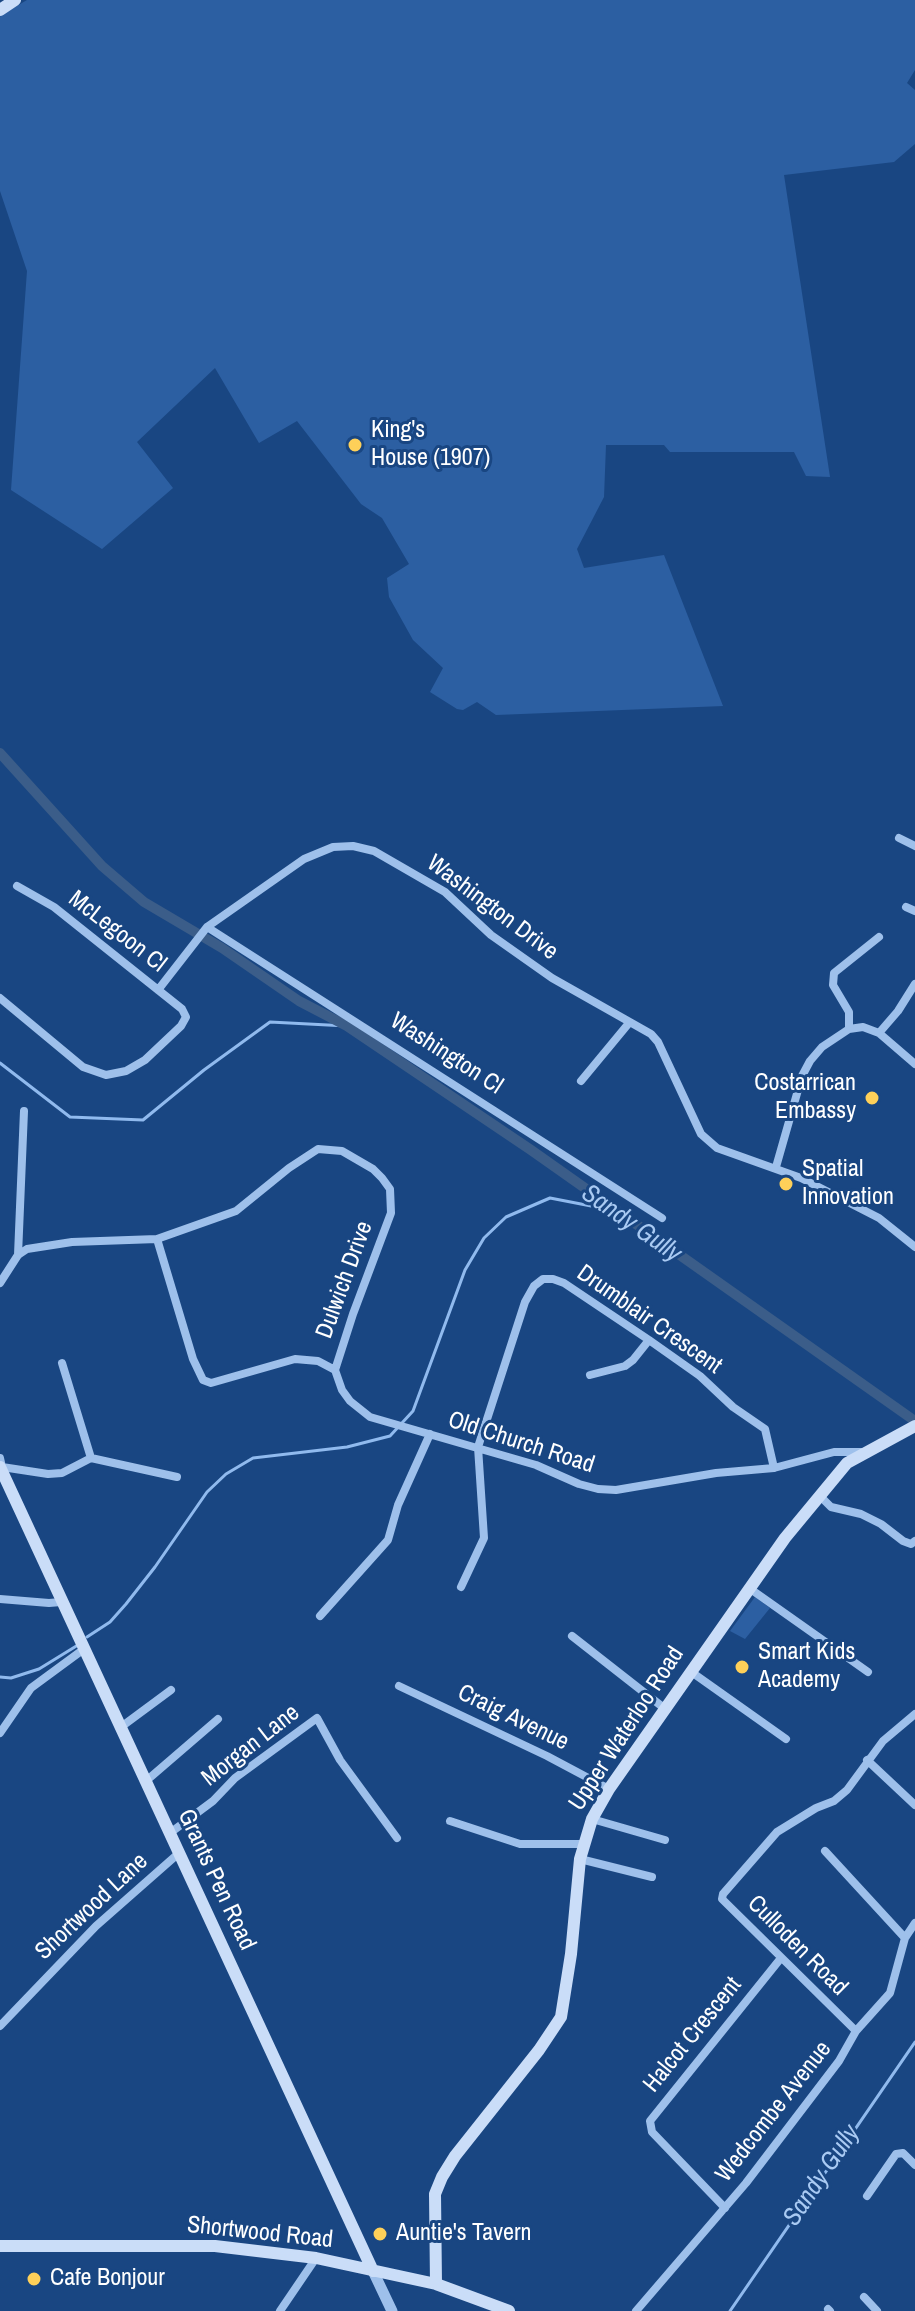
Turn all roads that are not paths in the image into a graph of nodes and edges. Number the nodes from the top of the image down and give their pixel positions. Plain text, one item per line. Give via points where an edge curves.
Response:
1 (14, 0) edge
2 (0, 10) edge
3 (899, 838) dead end
4 (915, 846) edge
5 (17, 886) dead end
6 (207, 927) junction
7 (879, 937) dead end
8 (915, 984) edge
9 (158, 990) junction
10 (0, 998) edge
11 (629, 1023) junction
12 (849, 1029) junction
13 (879, 1033) junction
14 (915, 1064) edge
15 (581, 1081) dead end
16 (24, 1111) dead end
17 (776, 1167) junction
18 (662, 1218) dead end
19 (157, 1239) junction
20 (915, 1247) edge
21 (18, 1255) junction
22 (0, 1283) edge
23 (649, 1340) junction
24 (62, 1363) dead end
25 (335, 1370) junction
26 (590, 1375) dead end
27 (915, 1426) edge
28 (430, 1434) junction
29 (478, 1447) junction
30 (863, 1452) junction
31 (91, 1458) junction
32 (1, 1464) edge
33 (774, 1468) junction
34 (177, 1477) dead end
35 (820, 1496) junction
36 (915, 1541) edge
37 (461, 1587) dead end
38 (749, 1588) junction
39 (0, 1599) edge
40 (61, 1602) junction
41 (320, 1616) dead end
42 (572, 1636) dead end
43 (84, 1649) junction
44 (690, 1671) junction
45 (868, 1672) dead end
46 (399, 1686) dead end
47 (171, 1690) dead end
48 (664, 1708) junction
49 (915, 1714) edge
50 (218, 1719) dead end
51 (121, 1727) junction
52 (0, 1733) edge
53 (786, 1739) dead end
54 (867, 1760) junction
55 (146, 1781) junction
56 (609, 1789) junction
57 (915, 1805) edge
58 (592, 1819) junction
59 (450, 1821) dead end
60 (170, 1833) junction
61 (397, 1838) dead end
62 (665, 1840) dead end
63 (583, 1844) junction
64 (825, 1851) dead end
65 (179, 1853) junction
66 (580, 1859) junction
67 (652, 1877) dead end
68 (915, 1923) edge
69 (905, 1938) junction
70 (781, 1958) junction
71 (1, 2021) edge
72 (856, 2031) junction
73 (915, 2165) edge
74 (867, 2196) dead end
75 (725, 2208) junction
76 (0, 2246) edge
77 (316, 2258) junction
78 (373, 2271) junction
79 (436, 2284) junction
80 (864, 2297) dead end
81 (280, 2311) edge
82 (392, 2311) edge
83 (509, 2311) edge
84 (636, 2311) edge
85 (877, 2311) edge

1 - 2 main road
3 - 4 street
5 - 9 street, McLegoon Cl via 54,907
6 - 9 street, Washington Drive
6 - 11 street, Washington Drive via 304,859 333,847 365,848 445,892 519,956
6 - 18 street, Washington Cl
7 - 12 street via 834,973 833,985 849,1012
8 - 13 street
9 - 10 street, McLegoon Cl via 182,1009 186,1017 181,1026 145,1060 106,1075 83,1067
11 - 15 street
11 - 17 street, Washington Drive via 643,1027 658,1042 701,1134 717,1148
12 - 13 street
12 - 17 street via 822,1047 802,1076
13 - 14 street
16 - 21 street
17 - 20 street, Washington Drive via 879,1218
19 - 21 street, Dulwich Drive via 38,1246
19 - 25 street via 203,1380 211,1383 295,1359 318,1361
19 - 25 street, Dulwich Drive via 236,1211 318,1149 342,1151 373,1169 390,1189 391,1213
21 - 22 street
23 - 26 street via 625,1366
23 - 29 street, Drumblair Crescent via 564,1283 543,1279 525,1302
23 - 33 street, Drumblair Crescent via 765,1429
24 - 31 street
25 - 28 street, Old Church Road via 350,1401 370,1417
27 - 30 main road, Upper Waterloo Road
28 - 29 street, Old Church Road
28 - 41 street via 388,1540
29 - 33 street, Old Church Road via 598,1489
29 - 37 street via 484,1538
30 - 33 street, Old Church Road via 834,1452
30 - 35 main road, Upper Waterloo Road
31 - 32 street via 55,1474
31 - 34 street
32 - 40 main road, Grants Pen Road
35 - 36 street via 831,1507 861,1514 903,1541
35 - 38 main road, Upper Waterloo Road
38 - 44 main road, Upper Waterloo Road
38 - 45 street
39 - 40 street
40 - 43 main road, Grants Pen Road
42 - 48 street
43 - 51 main road, Grants Pen Road
43 - 52 street via 31,1688
44 - 48 main road, Upper Waterloo Road
44 - 53 street
46 - 56 street, Craig Avenue
47 - 51 street
48 - 56 main road, Upper Waterloo Road
49 - 54 street
50 - 55 street
51 - 55 main road, Grants Pen Road
54 - 57 street
54 - 70 street, Culloden Road via 834,1801 777,1832 723,1894 722,1899
55 - 60 main road, Grants Pen Road
56 - 58 main road, Upper Waterloo Road
58 - 62 street
58 - 63 main road, Upper Waterloo Road
59 - 63 street via 524,1844
60 - 61 street, Morgan Lane via 317,1718 340,1760
60 - 65 main road, Grants Pen Road
63 - 66 main road, Upper Waterloo Road
64 - 69 street
65 - 71 street, Shortwood Lane
65 - 78 main road, Grants Pen Road
66 - 67 street
66 - 79 main road, Upper Waterloo Road via 561,2017 442,2177 435,2194
68 - 69 street, Wedcombe Avenue
69 - 72 street, Wedcombe Avenue via 890,1993
70 - 72 street, Culloden Road
70 - 75 street, Halcot Crescent via 650,2121 652,2132
72 - 75 street, Wedcombe Avenue via 839,2061
73 - 74 street via 903,2153 896,2154
75 - 84 street, Wedcombe Avenue
76 - 77 main road, Shortwood Road via 215,2246
77 - 78 main road, Shortwood Road
77 - 81 street
78 - 79 main road, Shortwood Road
78 - 82 street, Grants Pen Road
79 - 83 main road, Shortwood Road
80 - 85 street

